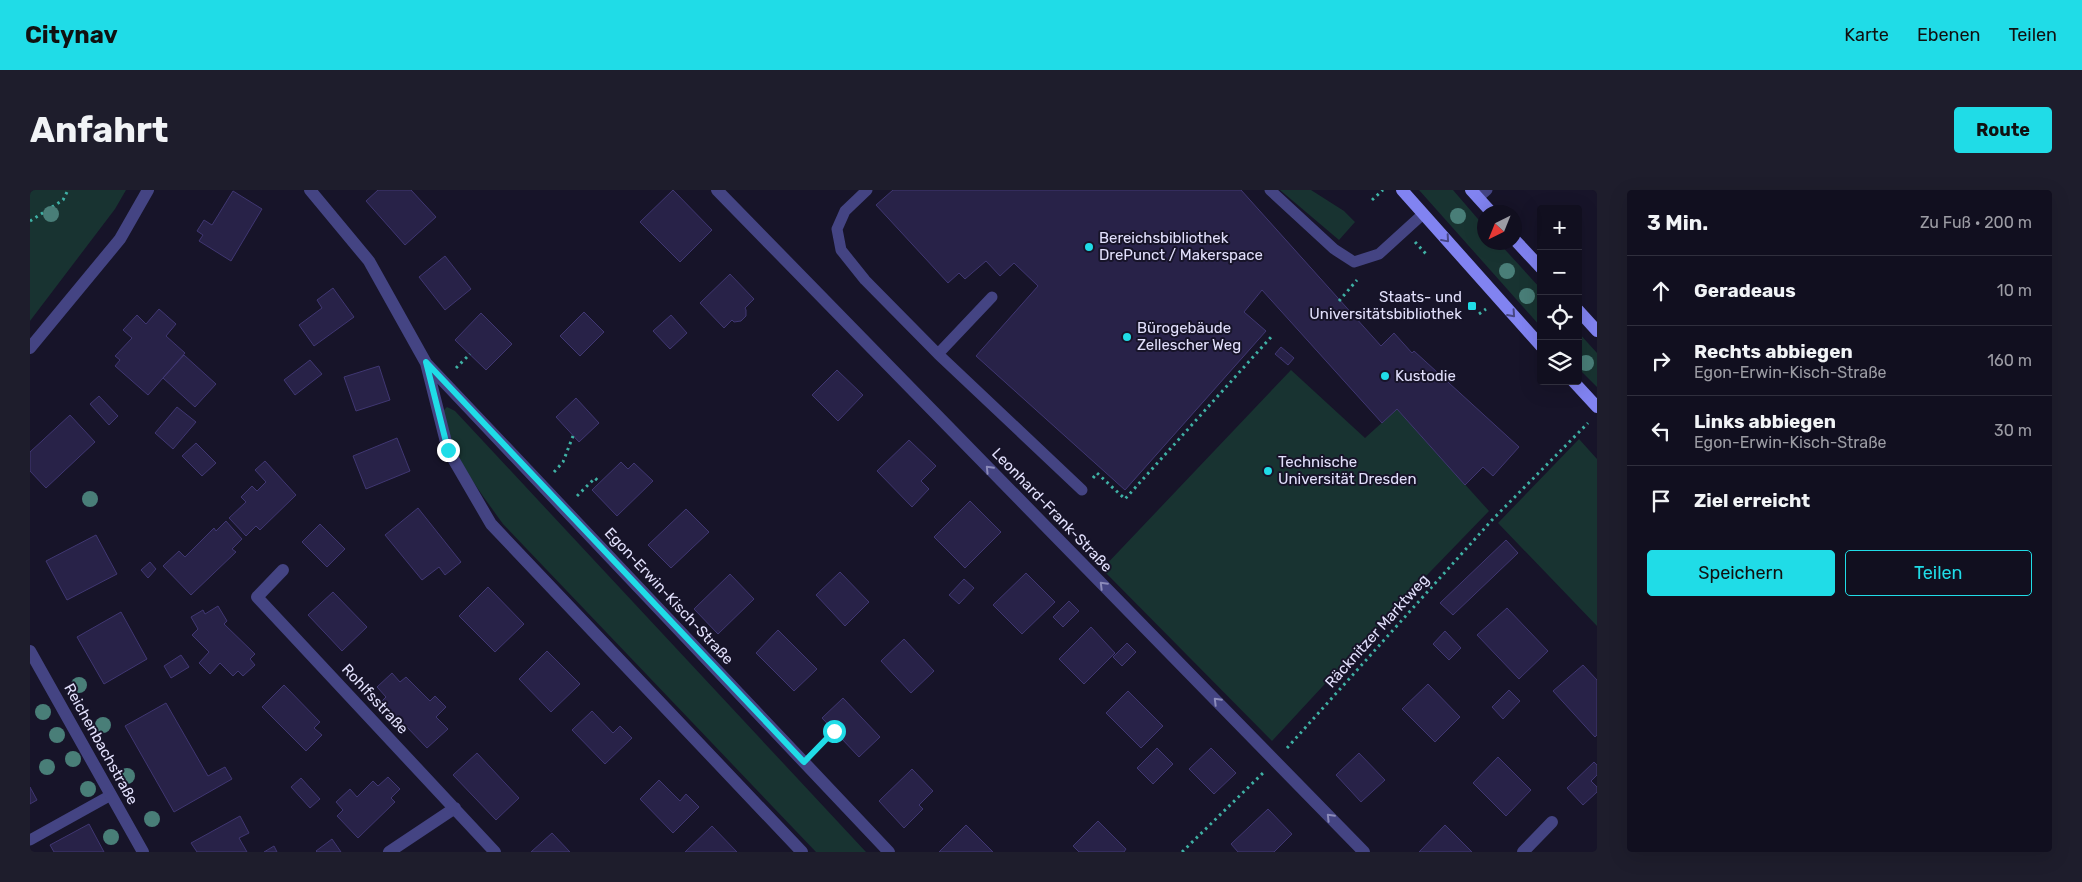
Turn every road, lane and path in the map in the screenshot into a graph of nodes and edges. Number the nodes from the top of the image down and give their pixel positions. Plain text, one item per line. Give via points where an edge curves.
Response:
1 (68, 190) edge
2 (148, 190) edge
3 (310, 190) edge
4 (717, 190) edge
5 (867, 190) edge
6 (1270, 190) edge
7 (1383, 190) edge
8 (1402, 190) edge
9 (1479, 193) edge
10 (1372, 200) dead end
11 (1487, 205) edge
12 (1423, 214) junction
13 (30, 221) edge
14 (1522, 248) edge
15 (1537, 264) edge
16 (992, 297) dead end
17 (1582, 314) edge
18 (1597, 331) edge
19 (1272, 336) dead end
20 (1537, 342) edge
21 (30, 348) edge
22 (938, 354) junction
23 (426, 362) junction
24 (1577, 385) edge
25 (1597, 407) edge
26 (1588, 423) dead end
27 (573, 436) dead end
28 (599, 482) dead end
29 (542, 485) junction
30 (1082, 490) joint
31 (564, 508) junction
32 (283, 570) dead end
33 (30, 651) edge
34 (834, 731) dead end
35 (1276, 761) junction
36 (804, 762) junction
37 (111, 795) junction
38 (455, 808) junction
39 (1552, 822) dead end
40 (30, 840) edge
41 (143, 852) edge
42 (389, 852) edge
43 (496, 852) edge
44 (802, 852) edge
45 (889, 852) edge
46 (1182, 852) edge
47 (1364, 852) edge
48 (1523, 852) edge

1 - 13 path via 63,200
2 - 21 street via 120,239
3 - 23 street, Egon-Erwin-Kisch-Straße via 369,262
35 -> 4 street, Leonhard-Frank-Straße
5 - 22 lane via 845,211 837,228 841,250 865,280
6 - 12 lane via 1334,249 1354,262 1379,254
7 - 10 path
8 - 12 main road
9 - 11 main road
12 -> 20 main road
14 - 15 main road
16 - 22 lane
17 - 18 main road
19 - 30 path via 1125,499 1097,474
22 - 30 lane
23 - 29 street, Egon-Erwin-Kisch-Straße
23 - 44 street, Egon-Erwin-Kisch-Straße via 448,450 491,524
24 - 25 main road
26 - 35 path, Räcknitzer Marktweg via 1492,520
27 - 29 path via 563,462
28 - 31 path via 595,478
29 - 31 street, Egon-Erwin-Kisch-Straße
31 - 36 street, Egon-Erwin-Kisch-Straße
32 - 38 street, Rohlfsstraße via 257,597
33 - 37 street, Reichenbachstraße
34 - 36 path
35 - 46 path, Räcknitzer Marktweg
47 -> 35 street, Leonhard-Frank-Straße
36 - 45 street, Egon-Erwin-Kisch-Straße
37 - 40 lane
37 - 41 street, Reichenbachstraße
38 - 42 street
38 - 43 street, Rohlfsstraße
39 - 48 street

